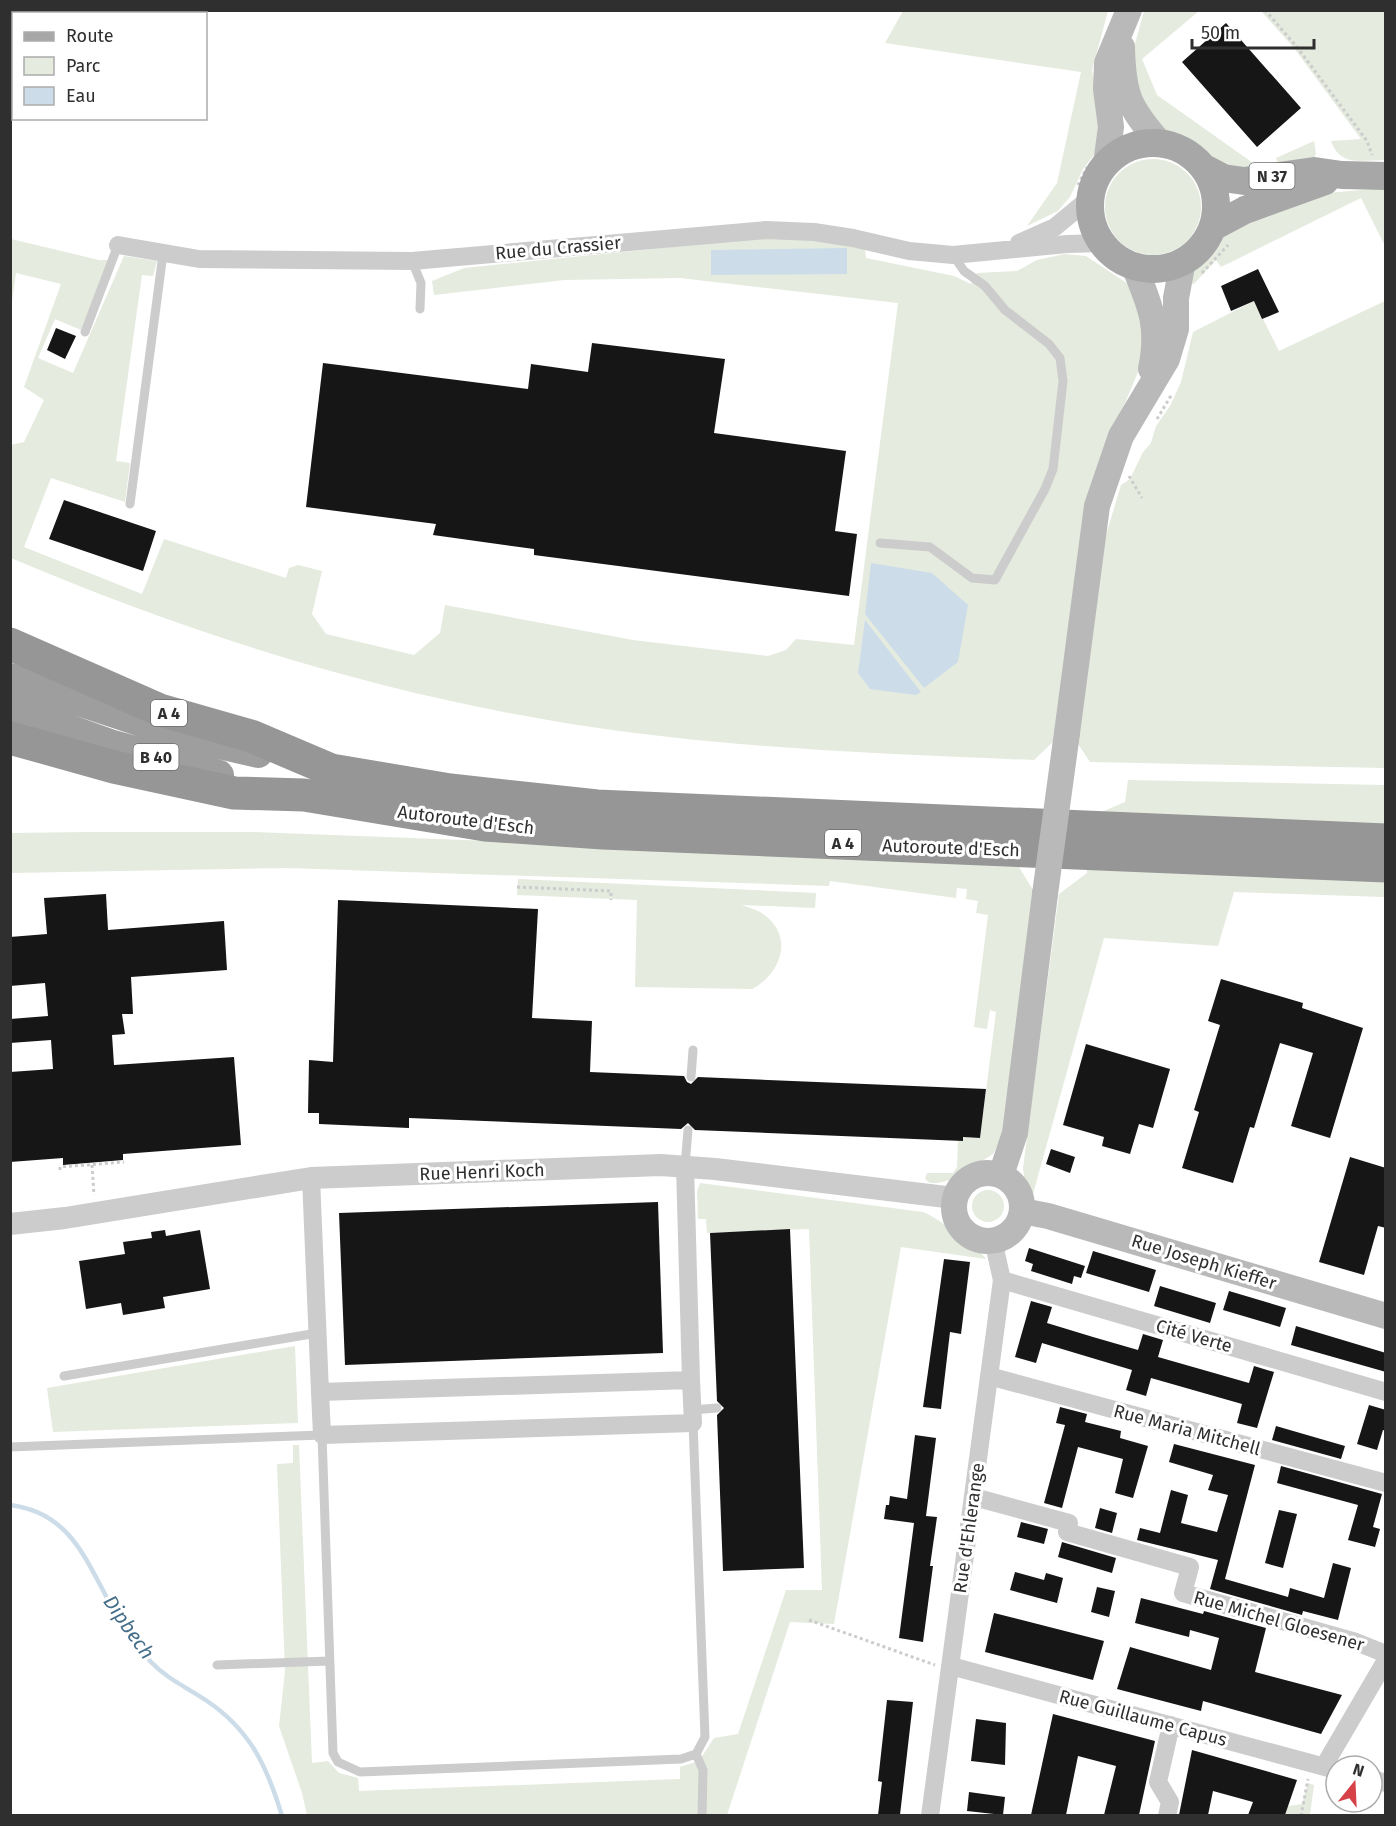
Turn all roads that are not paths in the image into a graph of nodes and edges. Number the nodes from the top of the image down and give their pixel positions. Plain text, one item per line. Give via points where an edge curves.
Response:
1 (1125, 18) edge
2 (1160, 143) junction
3 (1106, 164) junction
4 (1204, 168) junction
5 (1342, 175) junction
6 (1381, 175) edge
7 (1090, 198) junction
8 (1221, 235) junction
9 (1102, 243) junction
10 (118, 245) joint
11 (997, 250) junction
12 (164, 254) junction
13 (953, 255) junction
14 (412, 261) junction
15 (1134, 266) junction
16 (1191, 269) junction
17 (420, 309) dead end
18 (85, 332) dead end
19 (1144, 400) junction
20 (130, 504) dead end
21 (880, 543) dead end
22 (10, 644) edge
23 (10, 678) edge
24 (10, 708) edge
25 (10, 738) edge
26 (331, 770) junction
27 (304, 795) junction
28 (1386, 840) edge
29 (1386, 866) edge
30 (693, 1050) dead end
31 (691, 1077) dead end
32 (688, 1130) dead end
33 (686, 1166) junction
34 (1001, 1175) junction
35 (311, 1178) junction
36 (954, 1198) junction
37 (1022, 1211) junction
38 (10, 1224) edge
39 (993, 1240) junction
40 (1002, 1280) junction
41 (1386, 1316) edge
42 (317, 1333) junction
43 (64, 1376) dead end
44 (989, 1376) junction
45 (691, 1380) junction
46 (320, 1392) junction
47 (1386, 1392) edge
48 (717, 1408) dead end
49 (692, 1417) junction
50 (322, 1435) junction
51 (10, 1447) edge
52 (1386, 1483) edge
53 (974, 1497) junction
54 (1386, 1654) edge
55 (1386, 1660) edge
56 (329, 1661) junction
57 (217, 1665) dead end
58 (951, 1666) junction
59 (1171, 1725) junction
60 (696, 1754) junction
61 (1331, 1754) edge
62 (1324, 1766) edge
63 (702, 1815) edge
64 (930, 1815) edge
65 (1167, 1815) edge

1 - 2 main road via 1125,90 1136,115
1 - 3 main road via 1107,63 1111,127
2 - 3 main road via 1140,144 1121,151
2 - 4 main road via 1185,151
3 - 7 main road via 1095,180
4 - 5 main road, N 37 via 1223,178 1244,182 1314,171
4 - 8 main road via 1213,186
5 - 6 main road, N 37
5 - 8 main road, N 37 via 1245,210
7 - 9 main road via 1090,214
7 - 11 street via 1055,226 1027,241
8 - 16 main road via 1201,246
9 - 11 street
9 - 15 main road
10 - 12 street, Rue du Crassier
10 - 18 lane
11 - 13 street, Rue du Crassier
12 - 14 street, Rue du Crassier via 199,259
12 - 20 lane
13 - 14 street, Rue du Crassier via 909,251 814,232 766,230
13 - 21 lane via 964,271 1060,358 1063,381 1053,469 995,580 972,578 930,547
14 - 17 lane via 421,283
15 - 16 main road
15 - 19 main road via 1154,312 1156,332
16 - 19 main road via 1176,298 1176,329 1167,359
19 - 34 main road, bridge via 1121,436 1097,506 1015,1133
22 - 26 highway, A 4 via 160,710 251,736
23 - 26 highway, B 40 via 181,735
24 - 27 highway, B 40 via 113,745
25 - 27 highway, A 4 via 114,767 234,793
26 - 28 highway, Autoroute d'Esch / A 4 via 450,790 597,806
27 - 29 highway, Autoroute d'Esch / A 4 via 485,825 603,833
30 - 31 lane
32 - 33 lane
33 - 35 street, Rue Henri Koch
33 - 36 street, Rue Henri Koch
33 - 45 street
34 - 36 main road via 989,1172 967,1179
34 - 37 main road via 1017,1189
35 - 38 street, Rue Henri Koch
35 - 42 street
36 - 39 main road via 953,1210 962,1230 982,1240
37 - 39 main road via 1012,1230
37 - 41 main road, Rue Joseph Kieffer
39 - 40 street, Rue d'Ehlerange
40 - 44 street, Rue d'Ehlerange
40 - 47 street, Cité Verte
42 - 43 lane
42 - 46 street
44 - 52 street, Rue Maria Mitchell
44 - 53 street, Rue d'Ehlerange
45 - 46 street
45 - 49 street
46 - 50 street
48 - 49 lane
49 - 50 street
49 - 60 lane via 705,1737
50 - 51 lane
50 - 56 lane
53 - 54 street, Rue Michel Gloesener via 1069,1523 1067,1533 1190,1567 1183,1593
53 - 58 street, Rue d'Ehlerange
55 - 61 street
56 - 57 lane
56 - 60 lane via 333,1753 338,1762 360,1772 681,1760
58 - 59 street, Rue Guillaume Capus
58 - 64 street, Rue d'Ehlerange
59 - 62 street, Rue Guillaume Capus
59 - 65 street via 1158,1782 1170,1802
60 - 63 lane via 703,1770

